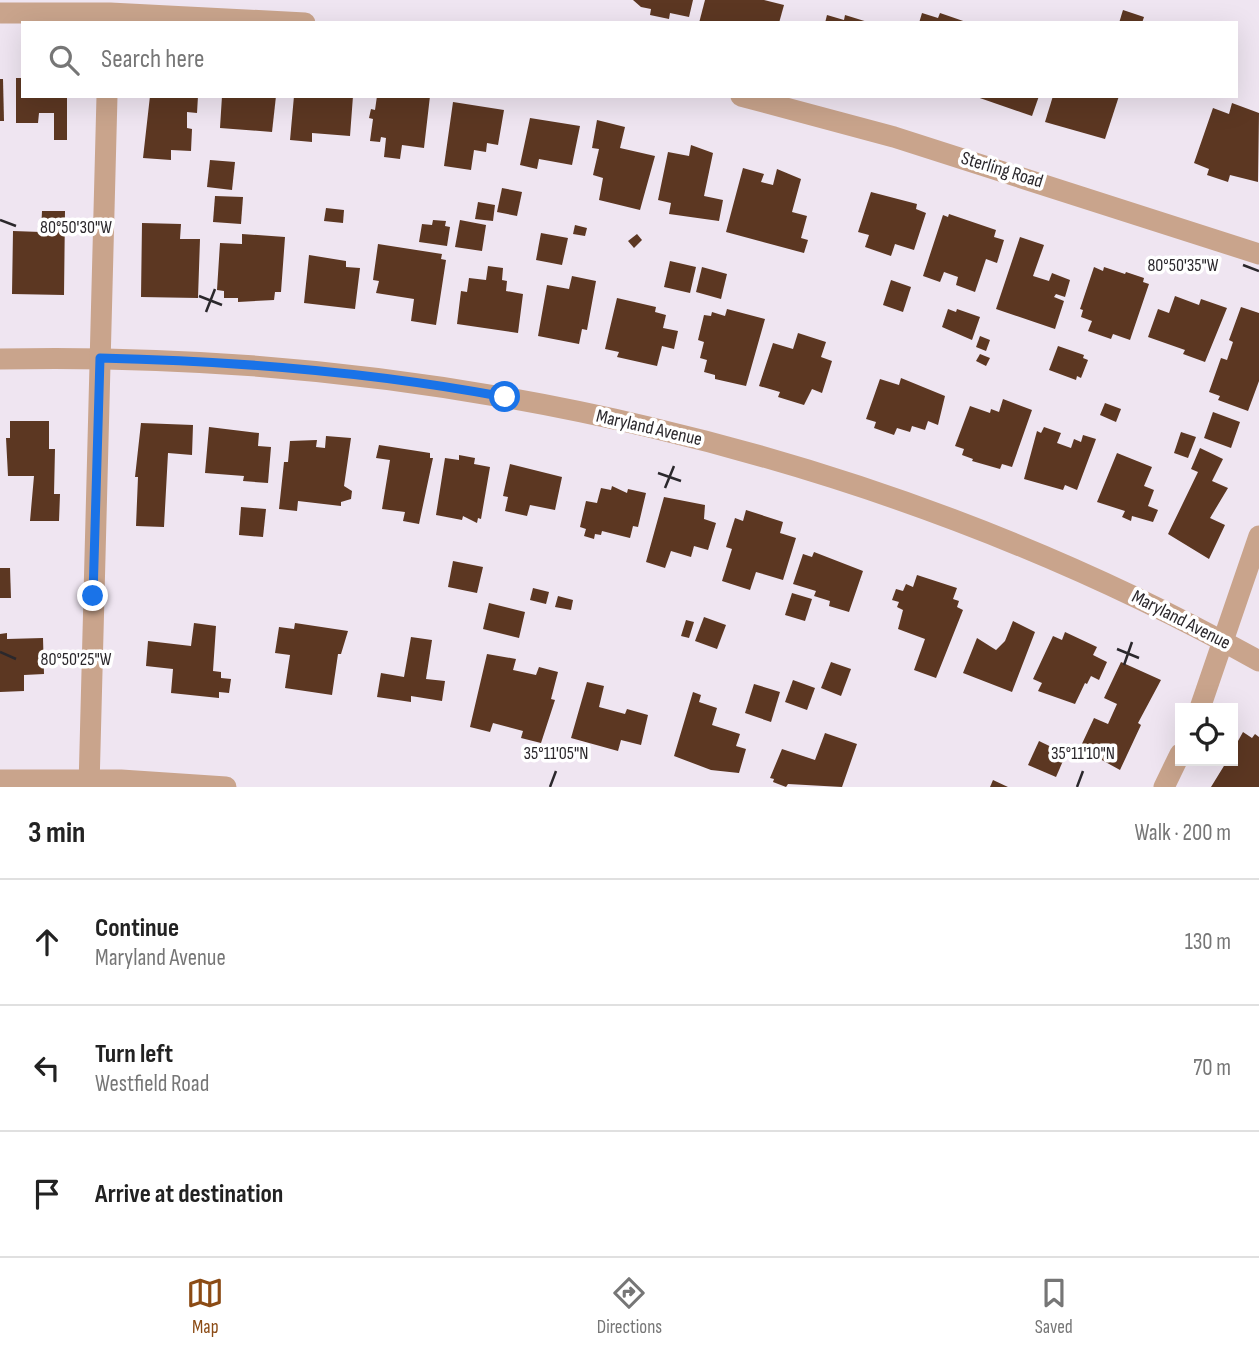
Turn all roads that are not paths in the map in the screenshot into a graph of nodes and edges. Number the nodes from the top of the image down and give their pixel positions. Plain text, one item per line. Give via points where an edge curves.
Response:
1 (110, 12) edge
2 (0, 13) edge
3 (270, 21) edge
4 (107, 98) edge
5 (748, 98) edge
6 (1259, 254) edge
7 (100, 358) junction
8 (0, 359) edge
9 (1259, 536) edge
10 (1225, 642) junction
11 (1259, 661) edge
12 (1202, 703) edge
13 (1175, 764) edge
14 (0, 780) edge
15 (89, 784) edge
16 (226, 787) edge
17 (1164, 787) edge

1 - 2 street
1 - 3 street
4 - 7 street
5 - 6 street, Sterling Road via 938,150
7 - 8 street, Maryland Avenue
7 - 10 street, Maryland Avenue via 241,365 407,381 674,433 923,509 1074,569
7 - 15 street
9 - 10 street
10 - 11 street, Maryland Avenue
10 - 12 street
13 - 17 street
14 - 15 street
15 - 16 street

